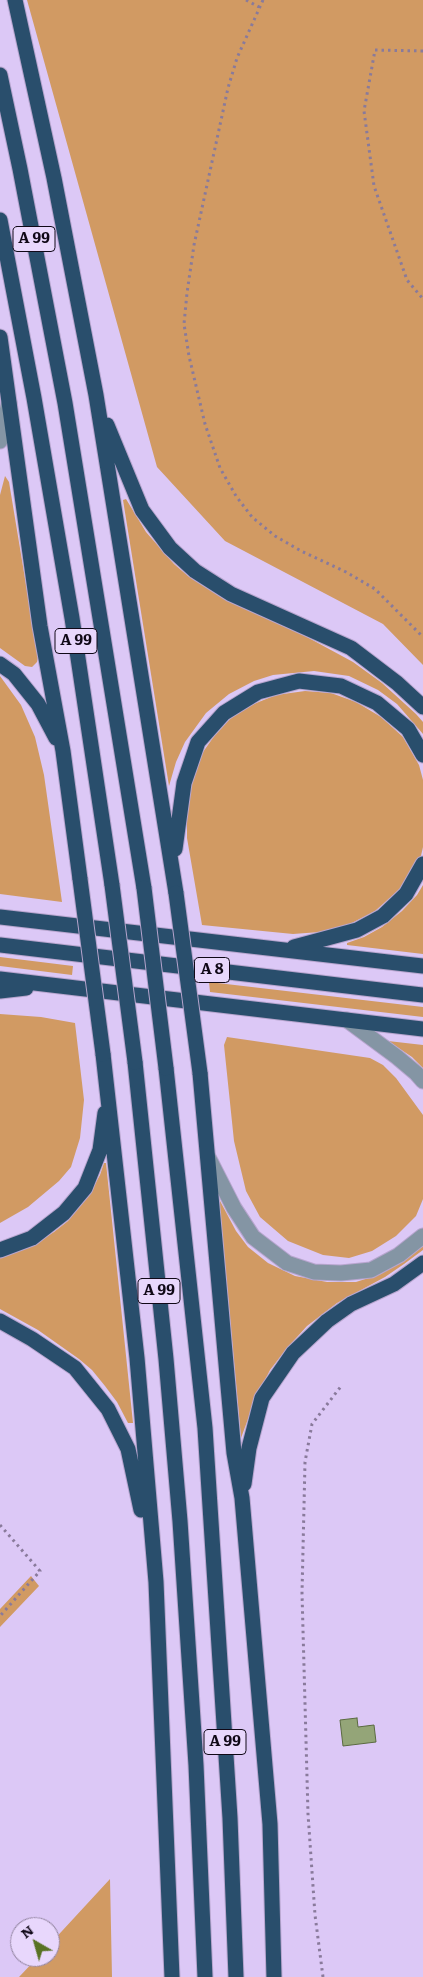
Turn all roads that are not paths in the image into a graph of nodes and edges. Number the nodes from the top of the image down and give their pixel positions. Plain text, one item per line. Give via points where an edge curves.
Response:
1 (15, 0) edge
2 (0, 75) edge
3 (0, 220) edge
4 (0, 337) edge
5 (96, 395) junction
6 (9, 403) junction
7 (0, 441) edge
8 (0, 664) edge
9 (423, 708) edge
10 (63, 751) junction
11 (423, 755) edge
12 (423, 864) edge
13 (172, 865) junction
14 (0, 917) edge
15 (0, 945) edge
16 (284, 949) junction
17 (423, 966) edge
18 (0, 980) edge
19 (49, 985) junction
20 (0, 991) edge
21 (423, 994) edge
22 (347, 1020) junction
23 (423, 1029) edge
24 (423, 1081) edge
25 (108, 1087) junction
26 (208, 1157) junction
27 (423, 1236) edge
28 (0, 1250) edge
29 (423, 1263) edge
30 (0, 1321) edge
31 (242, 1498) junction
32 (156, 1582) junction
33 (172, 1977) edge
34 (204, 1977) edge
35 (236, 1977) edge
36 (274, 1977) edge

1 - 5 highway
2 - 35 highway, A 99, bridge via 65,403 144,888 205,1428 230,1818
3 - 34 highway, A 99, bridge via 70,609 112,884 135,1062 180,1521 196,1765
4 - 6 highway
5 - 9 highway via 142,510 170,548 195,570 231,594 351,648 398,683
5 - 13 highway
6 - 7 lane
6 - 10 highway via 40,626
8 - 10 highway via 14,674 38,704
10 - 25 highway, bridge
11 - 13 highway via 408,729 377,702 341,686 299,682 258,692 224,713 198,742 184,783
12 - 16 highway via 406,894 383,916 356,930
13 - 26 highway, bridge
14 - 16 highway
15 - 21 highway, A 8
16 - 17 highway
18 - 19 highway, A 8
19 - 20 highway
19 - 22 highway, A 8
22 - 23 highway, A 8
22 - 24 lane via 410,1067
25 - 28 highway via 100,1150 85,1188 64,1213 32,1238
25 - 32 highway via 137,1358
26 - 27 lane via 253,1237 287,1263 314,1272 371,1270 399,1255
26 - 31 highway via 234,1453
29 - 31 highway via 394,1284 335,1315 293,1353 262,1398 249,1448
30 - 32 highway via 75,1368 108,1408 128,1449 140,1500 146,1565
31 - 36 highway via 270,1824
32 - 33 highway

